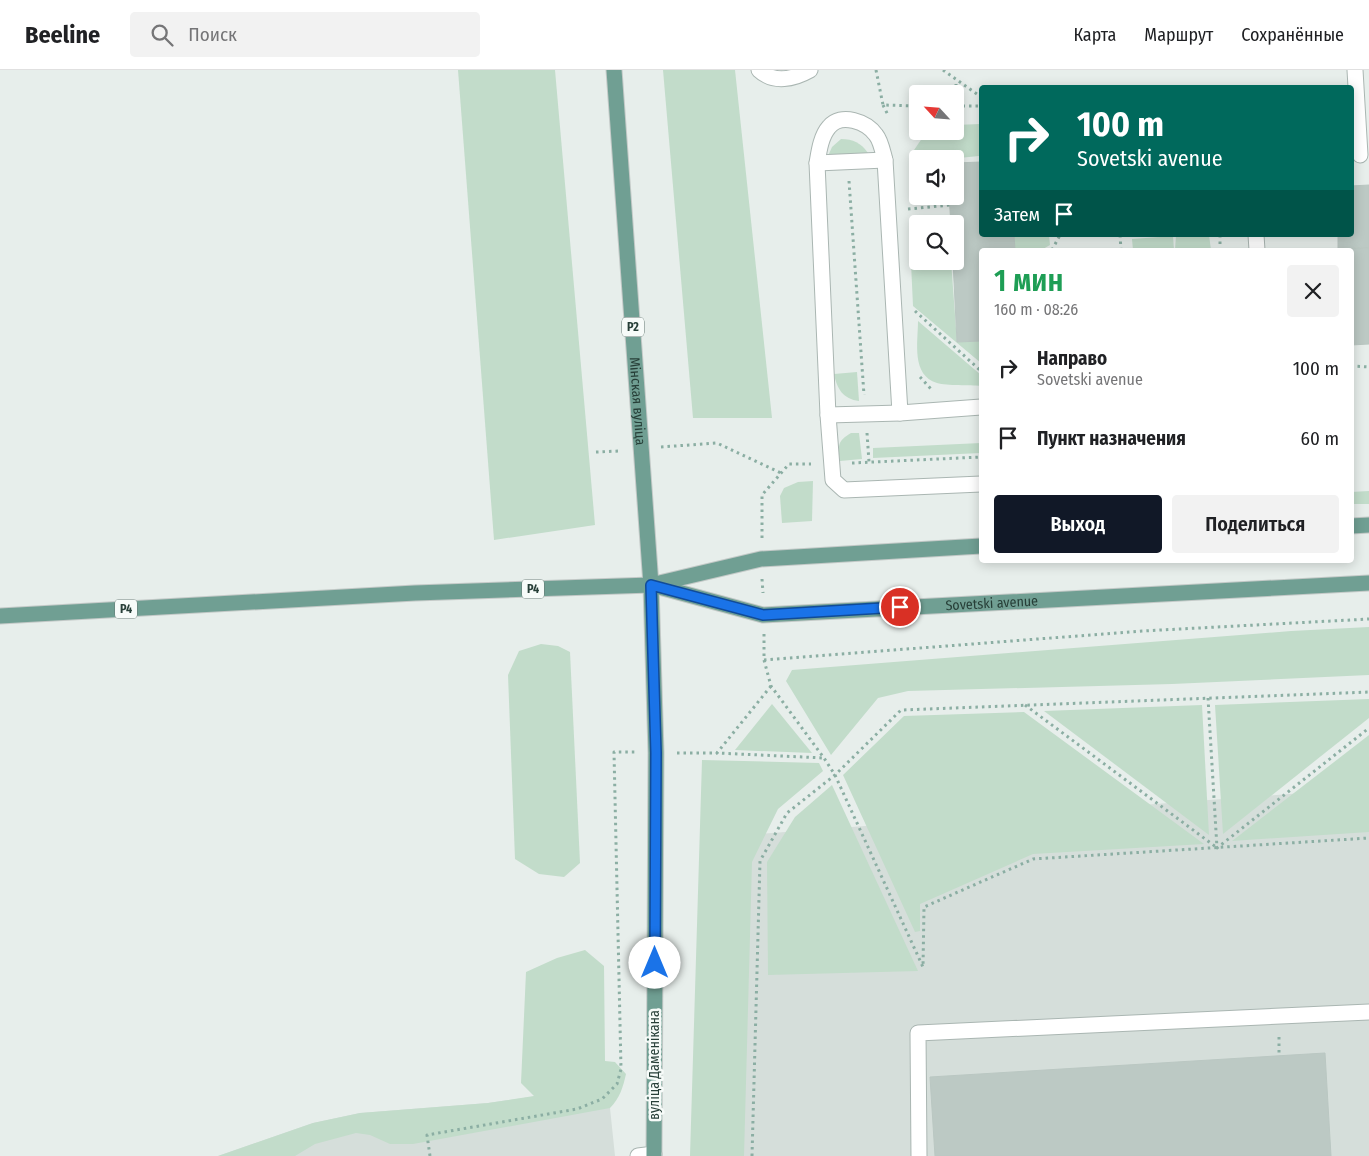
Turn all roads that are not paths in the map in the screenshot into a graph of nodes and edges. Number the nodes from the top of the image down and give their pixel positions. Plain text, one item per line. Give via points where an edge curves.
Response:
1 (614, 70) edge
2 (758, 70) edge
3 (810, 70) edge
4 (1355, 70) edge
5 (1360, 155) edge
6 (885, 160) junction
7 (817, 163) junction
8 (979, 407) edge
9 (900, 413) junction
10 (828, 415) junction
11 (979, 484) edge
12 (1369, 525) edge
13 (1354, 526) edge
14 (979, 546) edge
15 (1369, 583) edge
16 (651, 585) junction
17 (0, 616) edge
18 (1369, 1012) edge
19 (654, 1155) edge
20 (638, 1156) edge
21 (919, 1156) edge

1 - 16 main road, Мінская вуліца / Р2
2 - 3 street via 774,78 787,79
4 - 5 street
6 - 7 street
6 - 7 street via 878,136 866,125 839,120 829,126
6 - 9 street
7 - 10 street
8 - 9 street
9 - 10 street
10 - 11 street via 833,480 844,490
12 - 13 main road
14 - 16 main road, Р4 via 762,559
15 - 16 main road, Sovetski avenue / Р4 via 763,615
16 - 17 main road, Р4 via 415,592
16 - 19 main road, вуліца Даменікана / Р2 via 656,753
18 - 21 street via 918,1033
19 - 20 street

